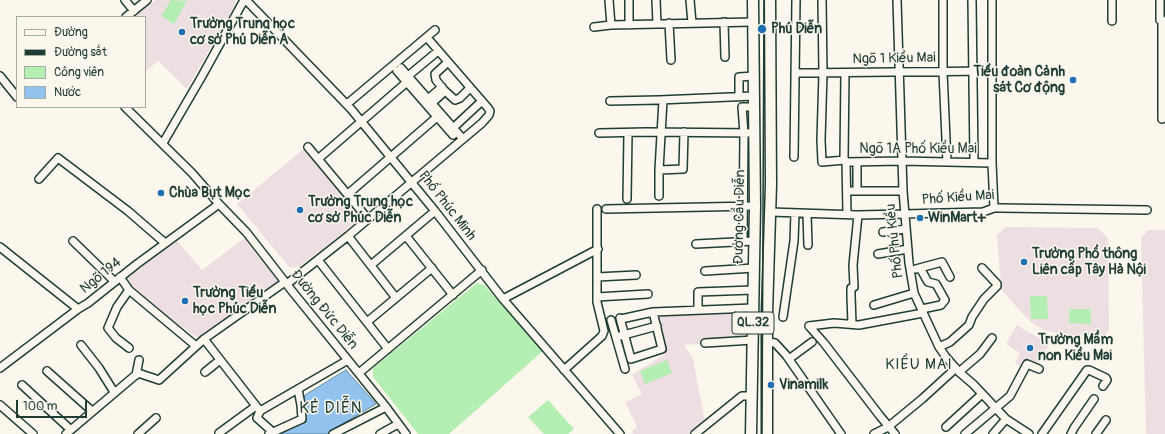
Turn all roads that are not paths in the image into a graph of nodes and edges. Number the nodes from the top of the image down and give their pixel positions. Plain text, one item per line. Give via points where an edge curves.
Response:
1 (125, 0) edge
2 (148, 0) edge
3 (245, 0) edge
4 (609, 0) edge
5 (629, 0) edge
6 (656, 0) edge
7 (690, 0) edge
8 (753, 0) edge
9 (770, 0) edge
10 (796, 0) edge
11 (822, 0) edge
12 (897, 0) edge
13 (944, 0) edge
14 (972, 0) edge
15 (992, 0) edge
16 (1112, 0) edge
17 (1160, 0) edge
18 (134, 11) junction
19 (127, 16) edge
20 (1112, 21) dead end
21 (724, 22) junction
22 (754, 22) junction
23 (669, 23) junction
24 (692, 23) junction
25 (657, 24) junction
26 (611, 25) junction
27 (629, 25) junction
28 (594, 27) dead end
29 (435, 30) dead end
30 (430, 42) dead end
31 (438, 51) junction
32 (725, 57) dead end
33 (671, 60) dead end
34 (448, 62) junction
35 (399, 70) dead end
36 (973, 71) junction
37 (992, 71) junction
38 (899, 72) junction
39 (943, 72) junction
40 (796, 73) junction
41 (824, 73) junction
42 (845, 73) junction
43 (0, 76) edge
44 (754, 76) junction
45 (408, 79) junction
46 (470, 88) junction
47 (444, 89) junction
48 (16, 96) edge
49 (754, 96) junction
50 (739, 97) junction
51 (663, 100) junction
52 (430, 101) junction
53 (482, 101) junction
54 (610, 101) dead end
55 (347, 104) junction
56 (754, 107) junction
57 (127, 108) edge
58 (437, 117) junction
59 (1162, 120) dead end
60 (361, 121) junction
61 (453, 131) junction
62 (662, 132) junction
63 (684, 132) junction
64 (599, 133) dead end
65 (628, 133) junction
66 (744, 133) junction
67 (754, 133) junction
68 (463, 139) junction
69 (163, 143) junction
70 (308, 147) dead end
71 (391, 157) junction
72 (794, 157) dead end
73 (318, 159) junction
74 (846, 161) junction
75 (902, 161) junction
76 (858, 162) junction
77 (947, 162) junction
78 (974, 162) junction
79 (992, 162) junction
80 (659, 170) junction
81 (39, 179) dead end
82 (412, 182) junction
83 (903, 190) junction
84 (847, 191) junction
85 (857, 191) junction
86 (348, 194) junction
87 (659, 196) dead end
88 (627, 199) dead end
89 (219, 204) junction
90 (744, 206) junction
91 (755, 206) junction
92 (994, 208) junction
93 (597, 209) dead end
94 (606, 209) dead end
95 (1147, 210) dead end
96 (435, 211) junction
97 (770, 212) junction
98 (795, 213) junction
99 (807, 214) junction
100 (847, 214) junction
101 (904, 214) junction
102 (858, 215) junction
103 (368, 219) junction
104 (906, 229) junction
105 (883, 232) dead end
106 (348, 236) junction
107 (406, 236) junction
108 (73, 241) dead end
109 (754, 241) junction
110 (743, 242) junction
111 (165, 243) junction
112 (696, 244) dead end
113 (808, 245) dead end
114 (0, 247) edge
115 (598, 249) junction
116 (908, 249) junction
117 (878, 254) dead end
118 (318, 260) junction
119 (371, 265) junction
120 (432, 268) junction
121 (754, 268) junction
122 (920, 268) junction
123 (982, 268) dead end
124 (482, 270) junction
125 (910, 270) junction
126 (705, 271) dead end
127 (636, 275) dead end
128 (597, 277) junction
129 (950, 277) dead end
130 (117, 279) junction
131 (286, 283) junction
132 (768, 283) junction
133 (753, 286) junction
134 (129, 290) junction
135 (914, 293) junction
136 (648, 294) dead end
137 (453, 295) junction
138 (597, 297) junction
139 (396, 298) junction
140 (503, 298) junction
141 (874, 305) dead end
142 (753, 308) junction
143 (78, 309) junction
144 (698, 310) junction
145 (922, 311) junction
146 (653, 312) junction
147 (783, 317) dead end
148 (611, 320) dead end
149 (367, 322) junction
150 (852, 324) junction
151 (656, 326) junction
152 (624, 335) junction
153 (616, 337) junction
154 (992, 338) dead end
155 (204, 339) junction
156 (753, 340) junction
157 (768, 342) junction
158 (812, 342) dead end
159 (705, 343) dead end
160 (81, 345) dead end
161 (196, 346) junction
162 (939, 347) junction
163 (129, 348) dead end
164 (388, 349) junction
165 (789, 359) junction
166 (139, 360) dead end
167 (220, 360) junction
168 (348, 360) junction
169 (0, 368) edge
170 (625, 369) dead end
171 (1039, 369) dead end
172 (564, 370) junction
173 (958, 370) junction
174 (47, 371) dead end
175 (205, 372) dead end
176 (359, 373) junction
177 (136, 375) junction
178 (22, 385) dead end
179 (1103, 386) dead end
180 (298, 389) junction
181 (113, 394) junction
182 (982, 394) junction
183 (751, 396) junction
184 (1094, 399) dead end
185 (0, 405) edge
186 (386, 407) junction
187 (996, 407) junction
188 (258, 408) junction
189 (92, 411) junction
190 (156, 418) dead end
191 (1006, 419) junction
192 (1106, 420) dead end
193 (398, 424) junction
194 (888, 426) junction
195 (946, 427) dead end
196 (69, 432) edge
197 (219, 433) dead end
198 (273, 433) edge
199 (33, 434) edge
200 (138, 434) edge
201 (333, 434) edge
202 (380, 434) edge
203 (406, 434) edge
204 (620, 434) edge
205 (695, 434) edge
206 (750, 434) edge
207 (767, 434) edge
208 (841, 434) edge
209 (874, 434) edge
210 (894, 434) edge
211 (965, 434) edge
212 (993, 434) edge
213 (1029, 434) edge
214 (1042, 434) edge
215 (1071, 434) edge
216 (1096, 434) edge

1 - 18 street
2 - 18 street
3 - 55 street, Phố Phúc Minh
3 - 69 street
4 - 26 street
5 - 27 street
6 - 25 street
7 - 24 street
8 - 22 highway, Đường Cầu Diễn / QL.32
9 - 97 highway, Đường Cầu Diễn / QL.32
10 - 40 street
11 - 41 street
12 - 38 street, Phố Phú Kiều
13 - 39 street
14 - 36 street
15 - 37 street
16 - 20 street
17 - 59 street
18 - 19 street
21 - 22 street
21 - 24 street
21 - 32 street
22 - 44 highway, Đường Cầu Diễn / QL.32
23 - 24 street
23 - 25 street
23 - 33 street
25 - 27 street
26 - 27 street
26 - 28 street
29 - 55 street
30 - 31 street
31 - 34 street
31 - 45 street
34 - 46 street
34 - 47 street via 435,74 436,80
35 - 45 street
36 - 37 street, Ngõ 1 Kiều Mai
36 - 39 street, Ngõ 1 Kiều Mai
36 - 78 street
37 - 79 street
38 - 39 street, Ngõ 1 Kiều Mai
38 - 42 street, Ngõ 1 Kiều Mai
38 - 75 street, Phố Phú Kiều
39 - 77 street
40 - 41 street, Ngõ 1 Kiều Mai
40 - 72 street
41 - 42 street, Ngõ 1 Kiều Mai
41 - 74 street, Ngõ 1A Phố Kiều Mai via 822,162
42 - 74 street
43 - 48 street
44 - 49 highway, Đường Cầu Diễn / QL.32
44 - 50 street via 739,77
45 - 52 street
45 - 58 street
45 - 60 street
46 - 47 street via 455,100
46 - 53 street
47 - 52 street
49 - 50 street
49 - 56 highway, Đường Cầu Diễn / QL.32
50 - 51 street
51 - 54 street
51 - 62 street
52 - 61 street
53 - 61 street
53 - 68 street via 490,111 488,115
55 - 60 street, Phố Phúc Minh
56 - 66 street via 742,108
56 - 67 highway, Đường Cầu Diễn / QL.32
57 - 69 street, Đường Đức Diễn
58 - 61 street
58 - 71 street
60 - 71 street, Phố Phúc Minh
60 - 73 street
61 - 68 street
62 - 63 street
62 - 65 street
62 - 80 street
63 - 66 street
63 - 80 street via 683,169
64 - 65 street
65 - 88 street
66 - 67 street
66 - 90 street
67 - 91 highway, Đường Cầu Diễn / QL.32
68 - 82 street
69 - 89 street, Đường Đức Diễn
70 - 73 street
71 - 82 street, Phố Phúc Minh
71 - 86 street
73 - 86 street
74 - 76 street, Ngõ 1A Phố Kiều Mai
74 - 84 street
75 - 76 street, Ngõ 1A Phố Kiều Mai
75 - 77 street, Ngõ 1A Phố Kiều Mai
75 - 83 street, Phố Phú Kiều
76 - 85 street
77 - 78 street, Ngõ 1A Phố Kiều Mai
78 - 79 street, Ngõ 1A Phố Kiều Mai
79 - 92 street
80 - 87 street
81 - 111 street via 58,158 128,211
82 - 96 street, Phố Phúc Minh
82 - 103 street
83 - 85 street
83 - 101 street, Phố Phú Kiều
84 - 85 street
84 - 100 street
86 - 103 street
89 - 111 street, Ngõ 194
89 - 131 street, Đường Đức Diễn via 247,233
90 - 91 street
90 - 94 street
90 - 110 street
91 - 109 highway, Đường Cầu Diễn / QL.32
92 - 95 street, Phố Kiều Mai
92 - 101 street, Phố Kiều Mai via 983,212
93 - 115 street
96 - 107 street
96 - 124 street, Phố Phúc Minh
97 - 98 street, Phố Kiều Mai
97 - 132 highway, Đường Cầu Diễn / QL.32
98 - 99 street, Phố Kiều Mai
98 - 147 street via 794,241
99 - 100 street, Phố Kiều Mai
99 - 113 street
100 - 102 street, Phố Kiều Mai
101 - 102 street, Phố Kiều Mai
101 - 104 street, Phố Phú Kiều
102 - 150 street via 854,287 851,288
103 - 106 street
104 - 105 street
104 - 116 street, Phố Phú Kiều
106 - 118 street
106 - 119 street
107 - 119 street
107 - 120 street
108 - 130 street
109 - 110 street
109 - 121 highway, Đường Cầu Diễn / QL.32
110 - 112 street
111 - 130 street, Ngõ 194
114 - 143 street
115 - 128 street
115 - 140 street
116 - 117 street
116 - 125 street, Phố Phú Kiều
118 - 131 street
118 - 149 street
119 - 139 street
120 - 137 street
120 - 139 street
121 - 126 street
121 - 133 highway, Đường Cầu Diễn / QL.32
122 - 125 street
122 - 129 street via 942,262
122 - 145 street via 928,282 936,284 945,300 941,305
123 - 162 street via 997,286 984,299 969,325 950,342
124 - 137 street
124 - 140 street, Phố Phúc Minh
125 - 135 street, Phố Phú Kiều
127 - 128 street
128 - 138 street
130 - 134 street
130 - 143 street, Ngõ 194
131 - 155 street
131 - 168 street, Đường Đức Diễn
132 - 133 highway
132 - 157 highway, Đường Cầu Diễn / QL.32
133 - 142 highway, Đường Cầu Diễn / QL.32
133 - 144 street via 698,292
134 - 161 street
134 - 163 street via 117,307 108,328
135 - 141 street
135 - 145 street, Phố Phú Kiều
136 - 138 street
137 - 164 street
138 - 172 street via 604,331 602,336
139 - 149 street
140 - 172 street, Phố Phúc Minh
142 - 144 street
142 - 156 highway, Đường Cầu Diễn / QL.32
143 - 169 street, Ngõ 194
144 - 146 street
145 - 150 street via 859,325
145 - 162 street, Phố Phú Kiều
146 - 151 street
146 - 152 street via 621,318
148 - 153 street
149 - 164 street
150 - 194 street via 809,326
151 - 152 street
151 - 152 street via 662,349 631,359
152 - 153 street
153 - 170 street
154 - 173 street via 980,354
155 - 161 street
155 - 167 street
156 - 159 street
156 - 183 highway, Đường Cầu Diễn / QL.32
157 - 165 street via 775,343
157 - 207 highway, Đường Cầu Diễn / QL.32
158 - 165 street
160 - 181 street via 99,368
161 - 177 street via 159,380 138,373
162 - 173 street, Phố Phú Kiều
164 - 176 street
165 - 208 street
166 - 177 street
167 - 175 street
167 - 188 street
168 - 176 street, Đường Đức Diễn
168 - 180 street
171 - 187 street via 1027,364 1010,396
172 - 204 street, Phố Phúc Minh
173 - 182 street, Phố Phú Kiều
173 - 194 street
174 - 189 street
176 - 186 street, Đường Đức Diễn
177 - 181 street
178 - 196 street
179 - 214 street via 1106,378 1087,370
180 - 188 street
180 - 198 street via 302,419
181 - 189 street
182 - 187 street, Phố Phú Kiều
182 - 195 street
183 - 205 street via 742,396
183 - 206 highway, Đường Cầu Diễn / QL.32
184 - 215 street
185 - 199 street
186 - 193 street, Đường Đức Diễn
186 - 201 street
187 - 191 street, Phố Phú Kiều
187 - 211 street
188 - 197 street
188 - 198 street via 257,418
189 - 196 street
190 - 200 street
191 - 212 street
191 - 213 street, Phố Phú Kiều
192 - 216 street
193 - 202 street
193 - 203 street, Đường Đức Diễn
194 - 209 street
194 - 210 street

